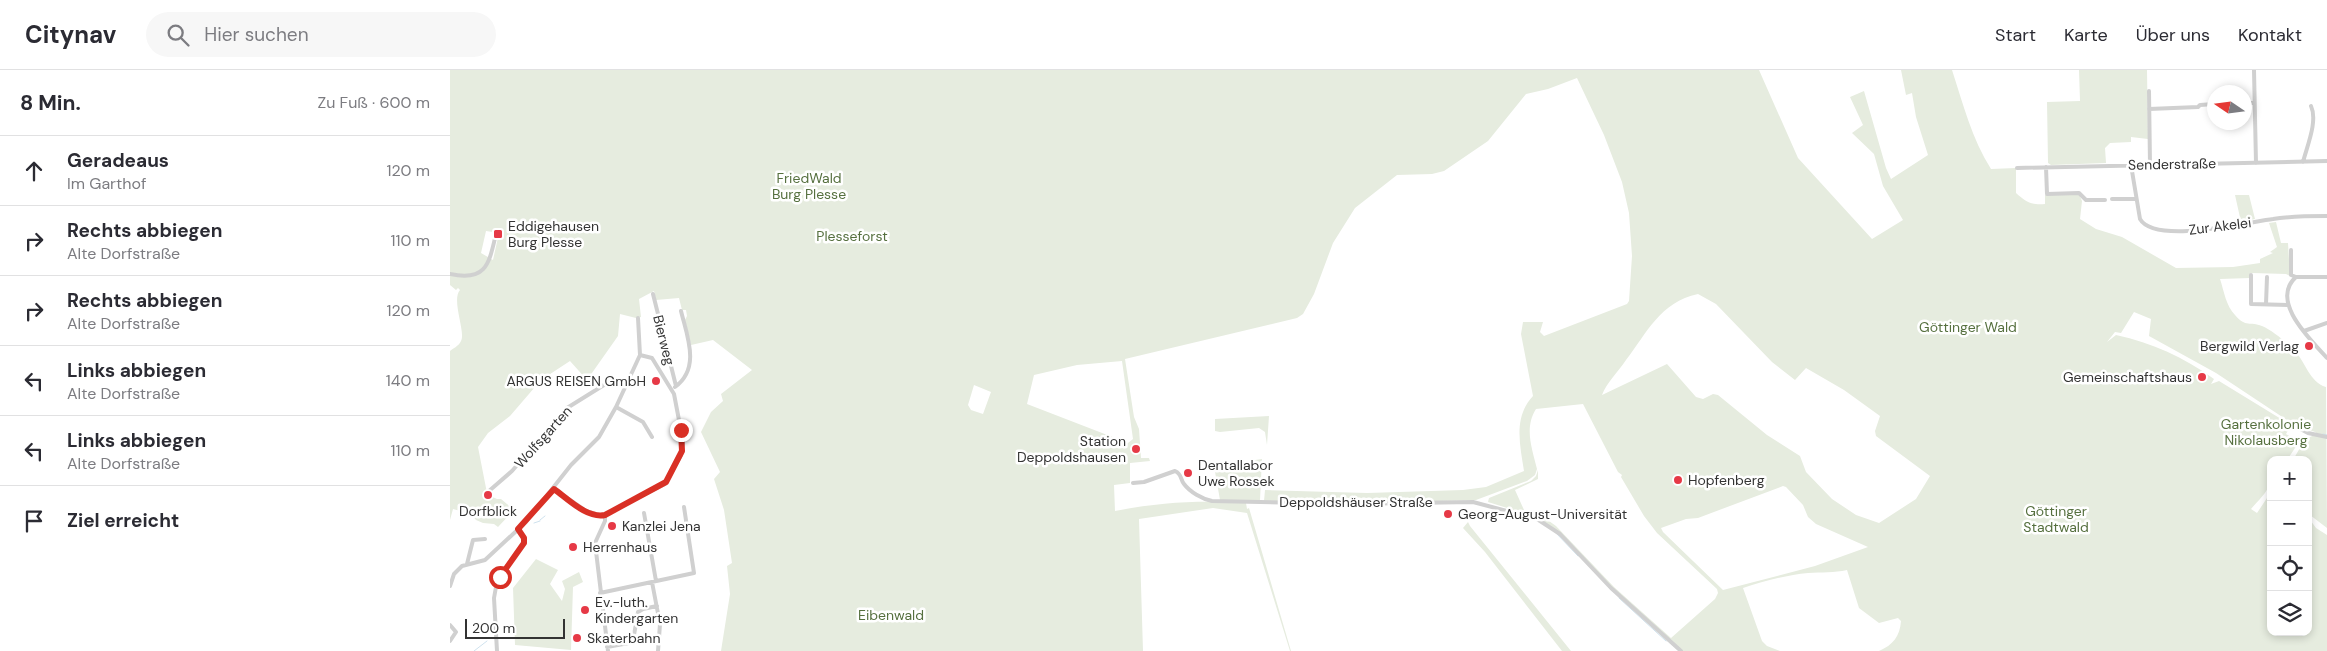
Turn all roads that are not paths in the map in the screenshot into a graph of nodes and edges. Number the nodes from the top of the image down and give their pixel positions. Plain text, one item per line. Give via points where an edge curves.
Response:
1 (2254, 70) edge
2 (2149, 91) dead end
3 (2254, 103) joint
4 (2207, 104) edge
5 (2311, 106) dead end
6 (2149, 109) junction
7 (2327, 161) edge
8 (2303, 162) junction
9 (2256, 163) junction
10 (2131, 165) junction
11 (2150, 165) junction
12 (2046, 167) junction
13 (2017, 168) dead end
14 (2112, 199) dead end
15 (2136, 199) junction
16 (2105, 200) dead end
17 (2327, 216) edge
18 (496, 234) dead end
19 (2291, 250) dead end
20 (450, 274) edge
21 (2251, 275) dead end
22 (2267, 277) dead end
23 (2296, 277) junction
24 (2327, 277) edge
25 (653, 294) dead end
26 (2266, 304) junction
27 (2288, 305) junction
28 (681, 311) dead end
29 (638, 318) dead end
30 (2327, 323) edge
31 (2304, 331) junction
32 (640, 356) junction
33 (2327, 358) edge
34 (628, 384) junction
35 (673, 388) junction
36 (616, 407) junction
37 (2293, 425) dead end
38 (652, 437) dead end
39 (2327, 437) edge
40 (1133, 483) dead end
41 (554, 489) junction
42 (488, 491) dead end
43 (684, 507) dead end
44 (644, 513) dead end
45 (605, 515) junction
46 (518, 529) junction
47 (485, 539) dead end
48 (468, 564) junction
49 (654, 582) junction
50 (450, 584) edge
51 (600, 593) junction
52 (657, 606) junction
53 (450, 625) edge
54 (450, 641) edge
55 (607, 649) edge
56 (496, 651) edge
57 (658, 651) edge
58 (1681, 651) edge

1 - 3 street
2 - 6 street
3 - 9 street
4 - 6 street
5 - 8 street via 2312,123
6 - 11 street
7 - 8 street, Senderstraße
8 - 9 street, Senderstraße
9 - 11 street, Senderstraße
10 - 11 street, Senderstraße
10 - 12 street, Senderstraße
10 - 15 street, Zur Akelei
12 - 13 street, Senderstraße
12 - 16 street via 2046,194 2078,193 2086,200
14 - 15 street
15 - 17 street, Zur Akelei via 2143,223 2177,231
18 - 20 street via 490,260 484,270 468,276
19 - 23 street via 2290,275
21 - 26 street via 2251,304
22 - 26 street
23 - 24 street
23 - 27 street via 2288,290
25 - 35 street, Bierweg
26 - 27 street
27 - 31 street
28 - 35 street via 690,363 686,376
29 - 32 street
30 - 31 street
31 - 33 street
32 - 34 street
32 - 35 street via 646,355 654,360
34 - 36 street
34 - 42 street, Wolfsgarten via 612,380 567,408 508,475
35 - 45 street, Bierweg via 682,437 681,455 665,484
36 - 38 street via 643,422
36 - 41 street via 599,437
37 - 39 street via 2308,433
40 - 58 street, Deppoldshäuser Straße via 1176,471 1186,486 1204,499 1216,501 1473,502 1537,518 1560,534 1625,601
41 - 45 street via 586,511
41 - 46 street
43 - 49 street via 694,573
44 - 49 street
45 - 51 street via 595,543
46 - 48 street via 485,560
46 - 56 street via 524,543 503,572 495,593
47 - 48 street via 473,540
48 - 50 street via 456,572
49 - 51 street
49 - 52 street
51 - 55 street
52 - 55 street via 638,612 634,635 628,643
52 - 57 street via 660,624
53 - 54 street via 456,632

